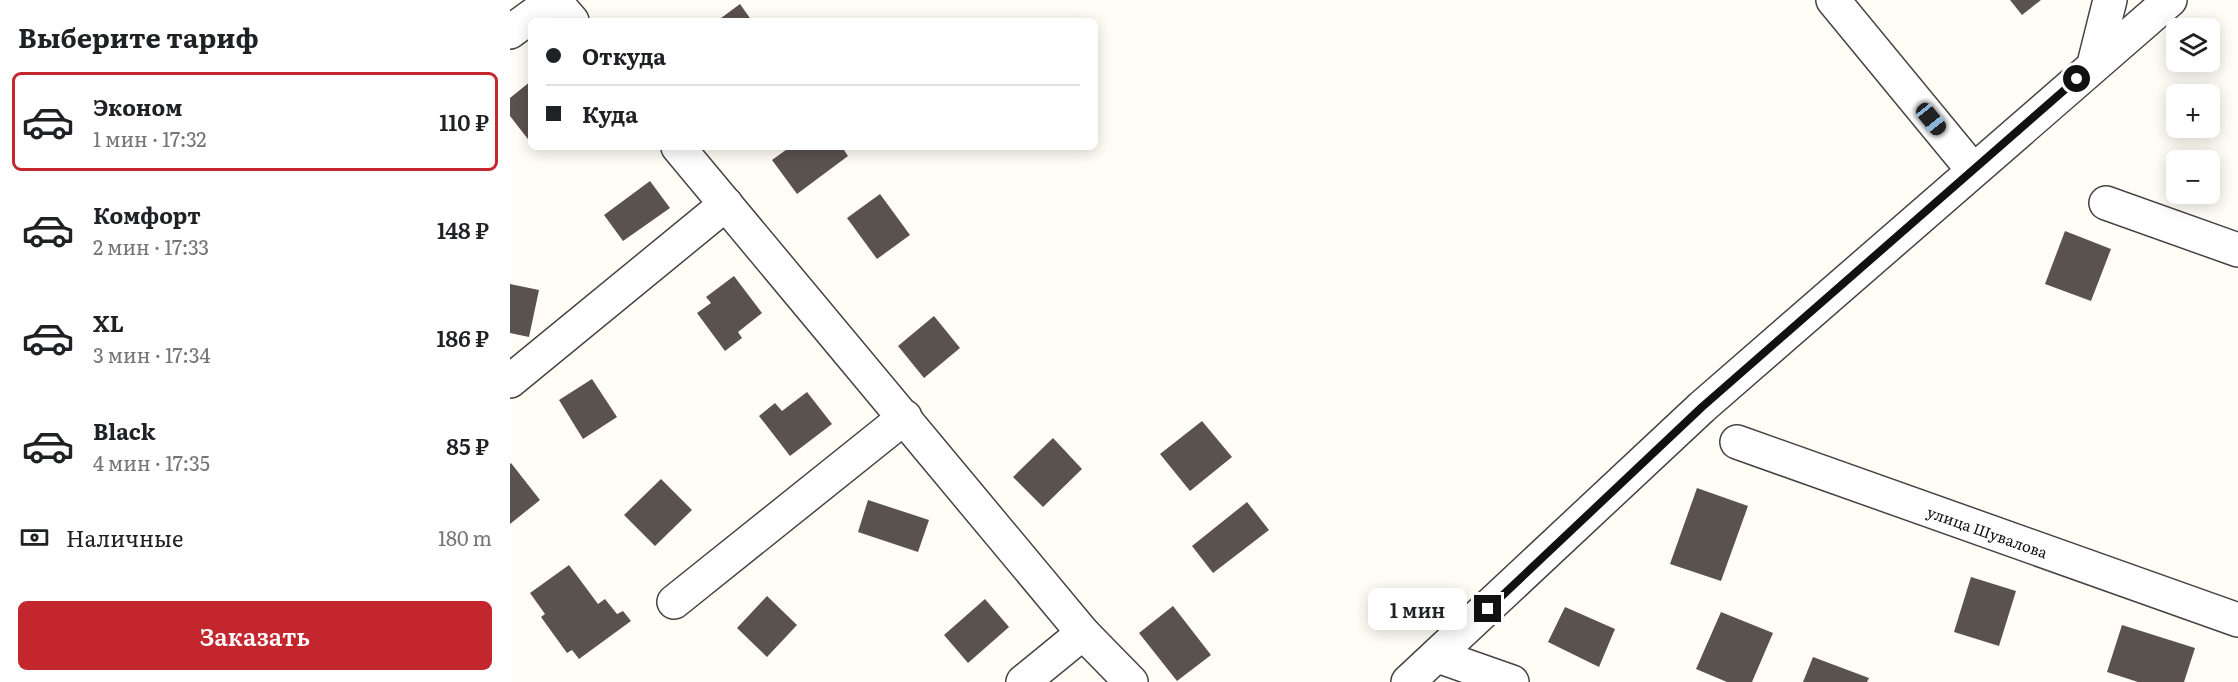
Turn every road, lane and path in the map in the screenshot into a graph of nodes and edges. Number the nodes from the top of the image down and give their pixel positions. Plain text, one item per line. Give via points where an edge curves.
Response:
1 (554, 0) edge
2 (1833, 0) edge
3 (2110, 0) edge
4 (2170, 0) edge
5 (529, 18) edge
6 (569, 18) edge
7 (528, 19) edge
8 (510, 32) edge
9 (2094, 64) junction
10 (681, 150) edge
11 (1973, 170) junction
12 (2106, 203) dead end
13 (726, 204) junction
14 (2238, 250) edge
15 (510, 381) edge
16 (905, 417) junction
17 (1737, 442) dead end
18 (674, 602) dead end
19 (2238, 620) edge
20 (1083, 633) junction
21 (1438, 656) junction
22 (1023, 682) edge
23 (1131, 682) edge
24 (1408, 682) edge
25 (1512, 682) edge

1 - 5 street
1 - 6 street
2 - 11 street
3 - 9 street
4 - 9 street
7 - 8 street
9 - 11 street
10 - 13 street
11 - 21 street via 1702,407
12 - 14 street
13 - 15 street
13 - 16 street
16 - 18 street
16 - 20 street
17 - 19 street, улица Шувалова
20 - 22 street
20 - 23 street
21 - 24 street
21 - 25 street

